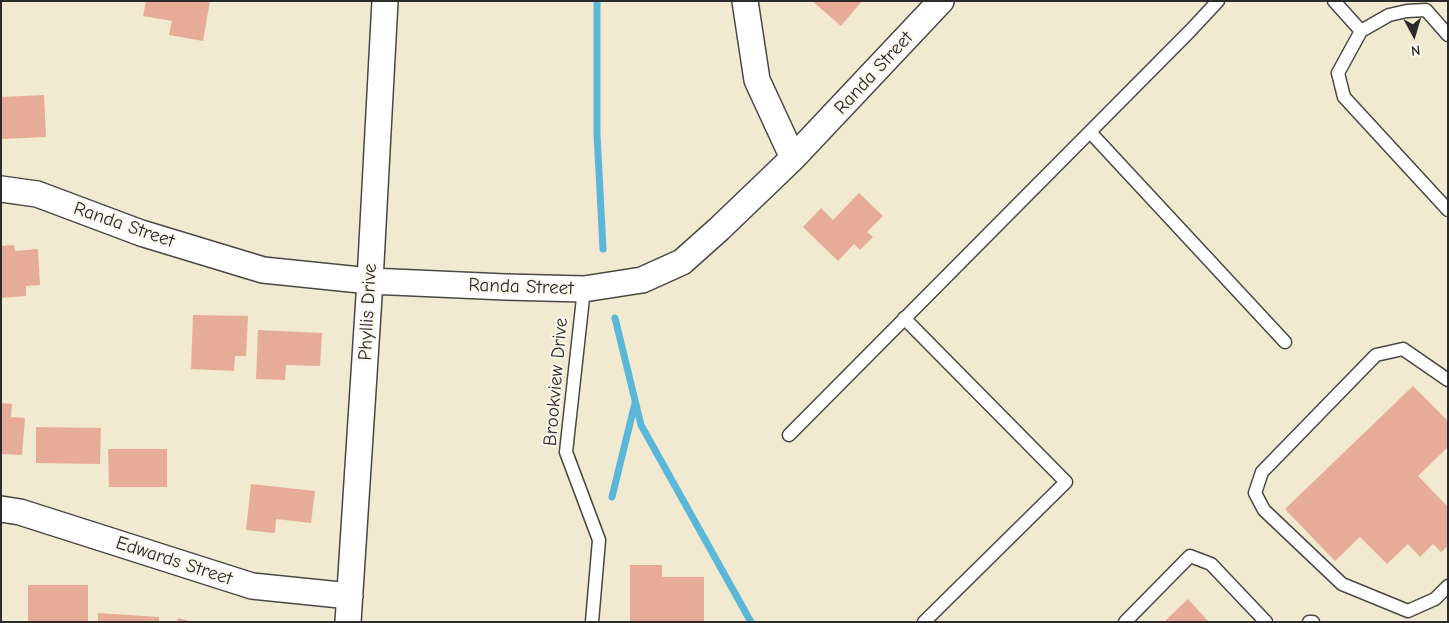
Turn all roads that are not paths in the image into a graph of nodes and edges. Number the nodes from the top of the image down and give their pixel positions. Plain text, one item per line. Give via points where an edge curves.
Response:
1 (385, 1) edge
2 (745, 1) edge
3 (942, 1) edge
4 (1218, 1) edge
5 (1334, 1) edge
6 (1361, 31) junction
7 (1448, 35) edge
8 (1090, 132) junction
9 (793, 158) junction
10 (1, 189) edge
11 (1448, 210) edge
12 (370, 281) junction
13 (584, 289) junction
14 (904, 318) junction
15 (1285, 342) dead end
16 (1448, 380) edge
17 (788, 435) dead end
18 (1, 509) edge
19 (1448, 586) edge
20 (350, 596) junction
21 (348, 622) edge
22 (592, 622) edge
23 (924, 622) edge
24 (1125, 622) edge
25 (1266, 622) edge
26 (1309, 622) edge
27 (1313, 622) edge

1 - 12 street, Phyllis Drive
2 - 9 street via 756,80
3 - 9 street, Randa Street
4 - 8 lane
5 - 6 lane
6 - 7 lane via 1389,15 1407,10 1426,10
6 - 11 lane via 1338,73 1344,97
8 - 14 lane
8 - 15 lane
9 - 13 street, Randa Street via 682,262 642,280
10 - 12 street, Randa Street via 37,194 141,234 262,270
12 - 13 street, Randa Street
12 - 20 street, Phyllis Drive
13 - 22 lane, Brookview Drive via 566,452 599,540
14 - 17 lane
14 - 23 lane via 1066,482
16 - 19 lane via 1403,348 1376,355 1262,472 1256,493 1264,510 1342,584 1408,611 1435,600
18 - 20 street, Edwards Street via 20,512 252,586
20 - 21 street, Phyllis Drive
24 - 25 lane via 1190,556 1211,564
26 - 27 lane

